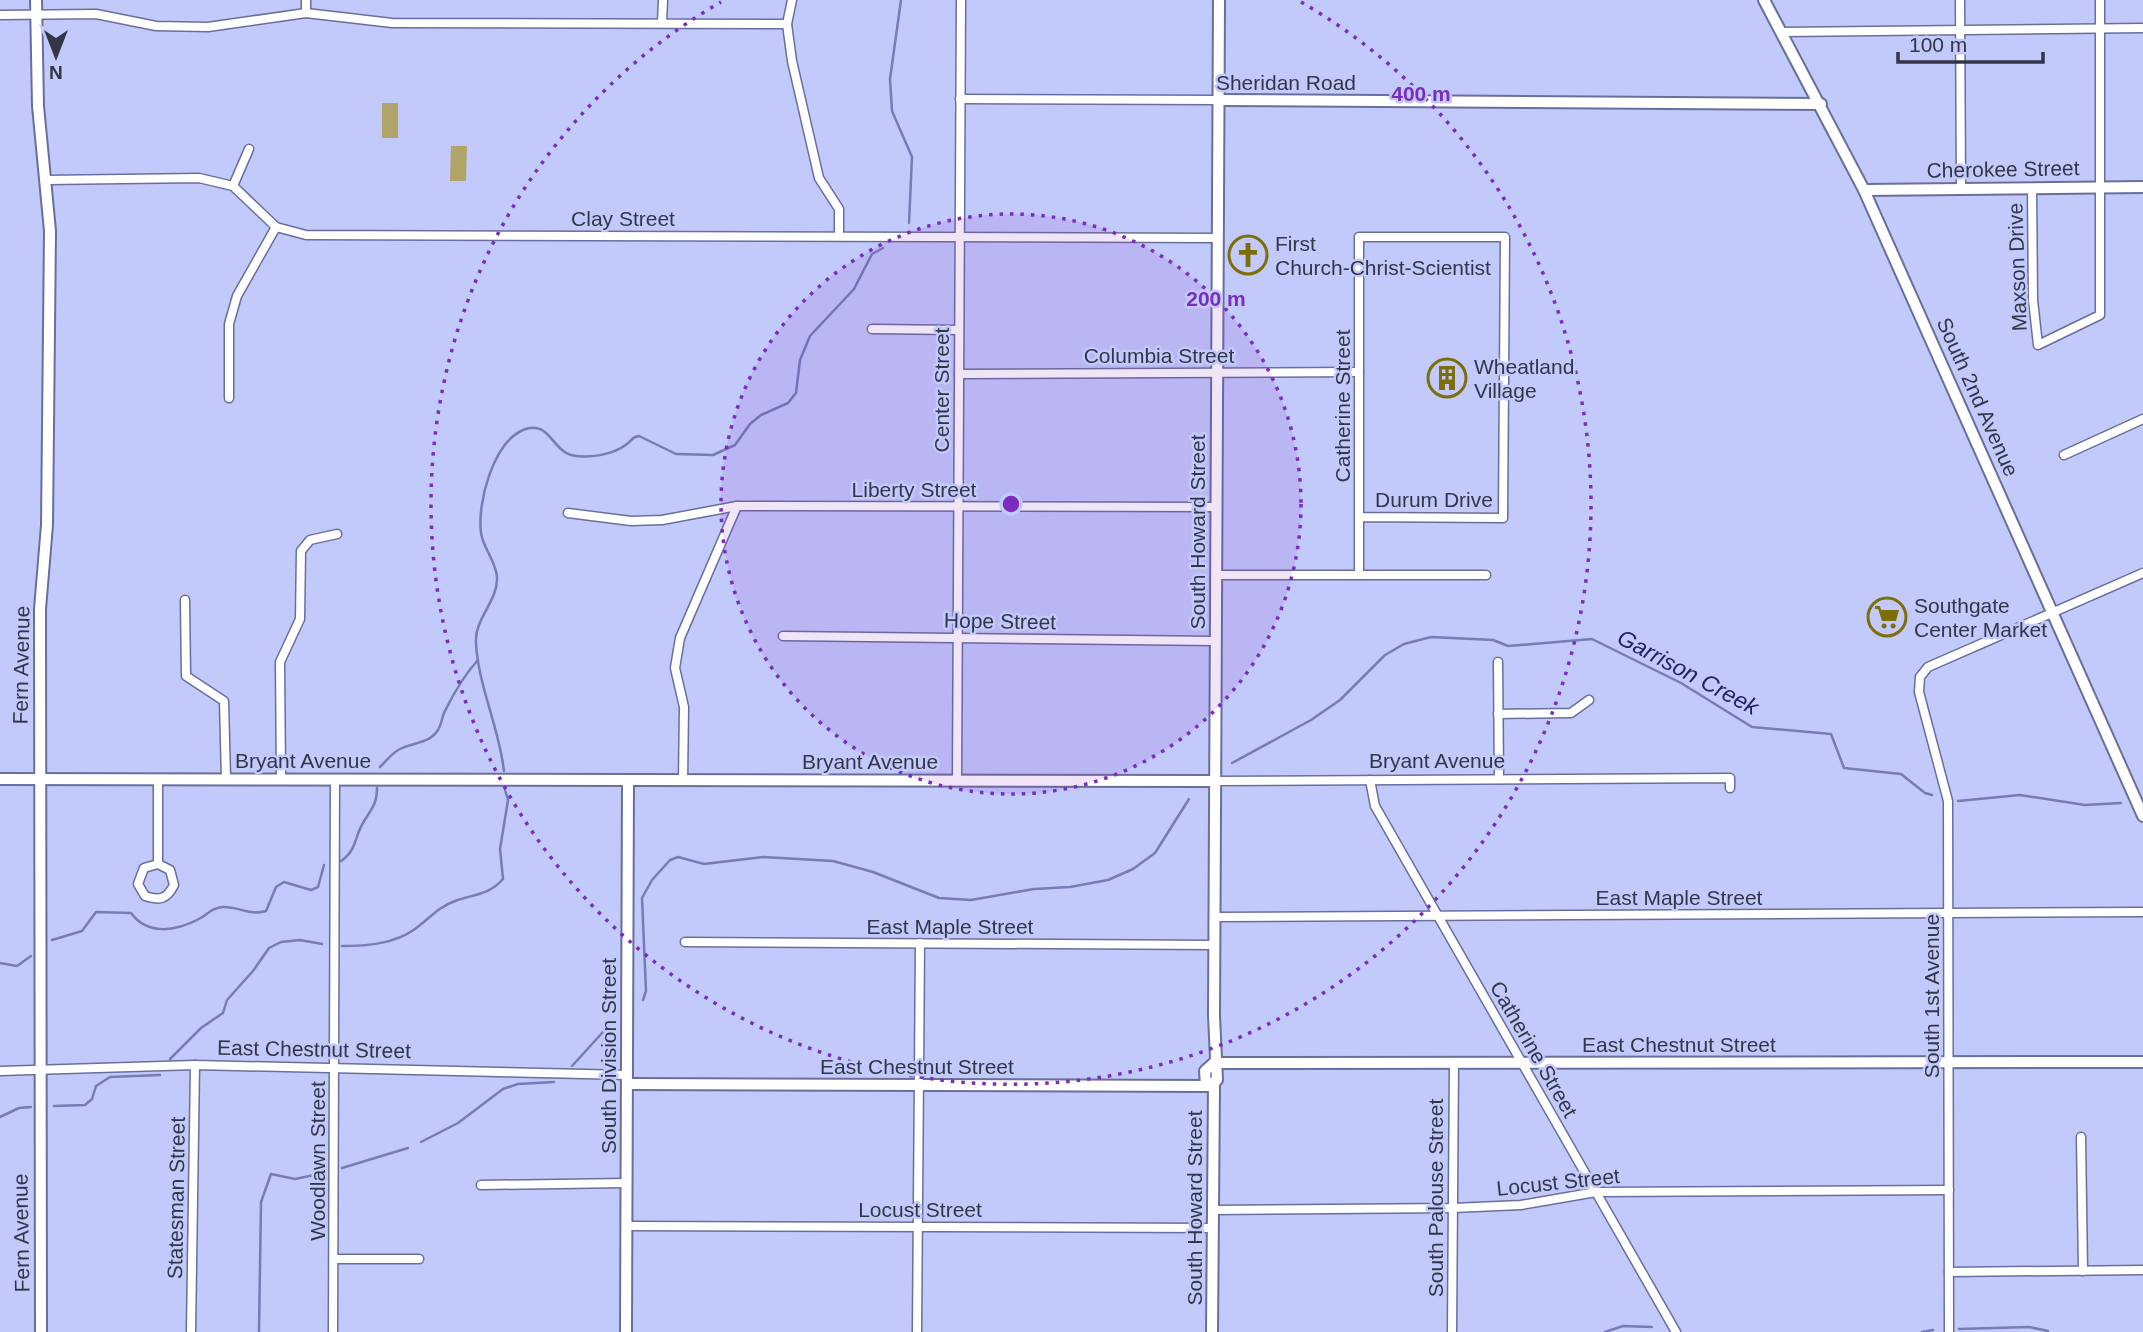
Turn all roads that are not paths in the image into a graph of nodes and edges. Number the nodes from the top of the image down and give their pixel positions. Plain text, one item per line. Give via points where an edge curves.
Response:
1 (37, 0) edge
2 (306, 0) edge
3 (663, 0) edge
4 (792, 0) edge
5 (961, 0) edge
6 (1219, 0) edge
7 (1764, 0) edge
8 (1960, 0) edge
9 (2101, 0) edge
10 (306, 13) junction
11 (37, 14) junction
12 (0, 15) edge
13 (662, 23) junction
14 (787, 24) junction
15 (2143, 28) edge
16 (2100, 29) junction
17 (1960, 30) junction
18 (1783, 32) junction
19 (960, 99) junction
20 (1218, 100) junction
21 (1821, 104) junction
22 (249, 149) dead end
23 (46, 180) junction
24 (233, 186) junction
25 (2143, 187) edge
26 (2032, 188) junction
27 (2100, 188) junction
28 (1961, 189) junction
29 (1864, 190) junction
30 (276, 227) junction
31 (839, 236) junction
32 (960, 237) junction
33 (1359, 237) joint
34 (1218, 238) junction
35 (872, 330) dead end
36 (959, 330) junction
37 (1217, 372) junction
38 (1359, 372) junction
39 (959, 374) junction
40 (229, 398) dead end
41 (2143, 419) edge
42 (2064, 455) dead end
43 (737, 506) junction
44 (958, 507) junction
45 (1217, 507) junction
46 (568, 513) dead end
47 (1359, 517) junction
48 (337, 534) dead end
49 (2143, 573) edge
50 (1359, 574) junction
51 (1216, 575) junction
52 (1486, 575) dead end
53 (185, 600) dead end
54 (2054, 614) junction
55 (783, 636) dead end
56 (958, 638) junction
57 (1216, 641) junction
58 (1498, 662) dead end
59 (1589, 700) dead end
60 (1498, 714) junction
61 (0, 779) edge
62 (40, 779) junction
63 (158, 779) junction
64 (226, 779) junction
65 (281, 779) junction
66 (335, 779) junction
67 (1499, 779) junction
68 (628, 780) junction
69 (683, 780) junction
70 (957, 780) junction
71 (1370, 780) junction
72 (1216, 781) junction
73 (1730, 788) dead end
74 (2143, 816) edge
75 (158, 864) junction
76 (2143, 912) edge
77 (1948, 913) junction
78 (1439, 916) junction
79 (1215, 918) junction
80 (685, 942) dead end
81 (920, 943) junction
82 (1214, 945) junction
83 (1948, 1062) junction
84 (2143, 1062) edge
85 (1214, 1063) junction
86 (1454, 1063) junction
87 (1524, 1063) junction
88 (195, 1065) junction
89 (41, 1069) junction
90 (334, 1069) junction
91 (0, 1072) edge
92 (628, 1080) junction
93 (919, 1085) junction
94 (1210, 1085) junction
95 (2081, 1137) dead end
96 (626, 1183) junction
97 (481, 1185) dead end
98 (1949, 1190) junction
99 (1596, 1192) junction
100 (1453, 1208) junction
101 (1213, 1210) junction
102 (626, 1226) junction
103 (918, 1227) junction
104 (1213, 1228) junction
105 (334, 1259) junction
106 (419, 1259) dead end
107 (2083, 1270) junction
108 (2143, 1270) edge
109 (1949, 1272) junction
110 (41, 1332) edge
111 (191, 1332) edge
112 (333, 1332) edge
113 (626, 1332) edge
114 (918, 1332) edge
115 (1212, 1332) edge
116 (1452, 1332) edge
117 (1676, 1332) edge
118 (1949, 1332) edge

1 - 11 main road, Fern Avenue
2 - 10 street
3 - 13 street
4 - 14 street
5 - 19 street, Center Street
6 - 20 main road, South Howard Street
7 - 18 main road, South 2nd Avenue
8 - 17 street
9 - 16 street
10 - 11 street via 208,27
10 - 13 street via 392,23
11 - 12 street
11 - 23 main road, Fern Avenue via 38,106
13 - 14 street
14 - 31 street via 810,147 819,178 839,208
15 - 16 street
16 - 17 street
16 - 27 street
17 - 18 street
17 - 28 street
18 - 21 main road, South 2nd Avenue
19 - 20 street, Sheridan Road
19 - 32 street, Center Street
20 - 21 main road, Sheridan Road
20 - 34 main road, South Howard Street
21 - 29 main road, South 2nd Avenue
22 - 24 street
23 - 24 street via 199,178
23 - 62 main road, Fern Avenue via 50,231
24 - 30 street
25 - 27 main road, Cherokee Street
26 - 27 main road, Cherokee Street
26 - 27 street, Maxson Drive via 2038,345 2100,315
26 - 28 main road, Cherokee Street
28 - 29 main road, Cherokee Street
29 - 54 main road, South 2nd Avenue
30 - 31 street, Clay Street via 306,235
30 - 40 street via 237,296 229,324
31 - 32 street, Clay Street
32 - 34 street, Clay Street
32 - 36 street, Center Street
33 - 38 street, Catherine Street
33 - 47 street, Durum Drive via 1505,237 1503,518
34 - 37 main road, South Howard Street
35 - 36 street
36 - 39 street, Center Street
37 - 38 street, Columbia Street
37 - 39 street, Columbia Street
37 - 45 main road, South Howard Street
38 - 47 street, Catherine Street
39 - 44 street, Center Street
41 - 42 street
43 - 44 street, Liberty Street
43 - 46 street, Liberty Street via 662,520
43 - 69 street via 680,638 675,668 684,707
44 - 45 street, Liberty Street
44 - 56 street, Center Street
45 - 51 main road, South Howard Street
47 - 50 street, Catherine Street
48 - 65 street via 310,540 301,551 300,619 280,662
49 - 54 street
50 - 51 street
50 - 52 street
51 - 57 main road, South Howard Street
53 - 64 street via 186,677 224,701
54 - 74 main road, South 2nd Avenue
54 - 77 street, South 1st Avenue via 1928,667 1920,677 1919,692 1948,802
55 - 56 street, Hope Street
56 - 57 street, Hope Street
56 - 70 street, Center Street
57 - 72 main road, South Howard Street
58 - 60 street
59 - 60 street via 1572,713
60 - 67 street
61 - 62 main road, Bryant Avenue
62 - 63 main road, Bryant Avenue
62 - 89 main road, Fern Avenue
63 - 64 main road, Bryant Avenue
63 - 75 street
64 - 65 main road, Bryant Avenue
65 - 66 main road, Bryant Avenue
66 - 68 main road, Bryant Avenue
66 - 90 street, Woodlawn Street
67 - 71 street, Bryant Avenue
67 - 73 street, Bryant Avenue via 1730,778
68 - 69 main road, Bryant Avenue
68 - 92 main road, South Division Street
69 - 70 main road, Bryant Avenue
70 - 72 main road, Bryant Avenue
71 - 72 street, Bryant Avenue
71 - 78 street, Catherine Street via 1375,806
72 - 79 main road, South Howard Street
75 - 75 street via 144,868 138,884 145,896 157,900 168,895 174,885 170,870
76 - 77 street, East Maple Street
77 - 78 street, East Maple Street
77 - 83 street, South 1st Avenue
78 - 79 street, East Maple Street
78 - 87 street, Catherine Street
79 - 82 main road, South Howard Street
80 - 81 street, East Maple Street
81 - 82 street, East Maple Street
81 - 93 street
82 - 85 main road, South Howard Street
83 - 84 main road, East Chestnut Street
83 - 87 main road, East Chestnut Street
83 - 98 street, South 1st Avenue
85 - 86 main road, East Chestnut Street
85 - 94 main road, South Howard Street via 1205,1071
86 - 87 main road, East Chestnut Street
86 - 100 street, South Palouse Street
87 - 99 street, Catherine Street
88 - 89 street, East Chestnut Street
88 - 90 street, East Chestnut Street
88 - 111 street, Statesman Street
89 - 91 street, East Chestnut Street
89 - 110 main road, Fern Avenue
90 - 92 street, East Chestnut Street
90 - 105 street, Woodlawn Street
92 - 93 main road, East Chestnut Street
92 - 96 main road, South Division Street
93 - 94 main road, East Chestnut Street
93 - 103 street
94 - 101 main road, South Howard Street via 1214,1104
95 - 107 street
96 - 97 street
96 - 102 main road, South Division Street
98 - 99 street, Locust Street
98 - 109 street, South 1st Avenue
99 - 100 street, Locust Street via 1521,1205
99 - 117 street, Catherine Street
100 - 101 street, Locust Street
100 - 116 street, South Palouse Street
101 - 104 main road, South Howard Street
102 - 103 street, Locust Street
102 - 113 main road, South Division Street
103 - 104 street, Locust Street
103 - 114 street
104 - 115 main road, South Howard Street
105 - 106 street
105 - 112 street, Woodlawn Street
107 - 108 street
107 - 109 street
109 - 118 street, South 1st Avenue

